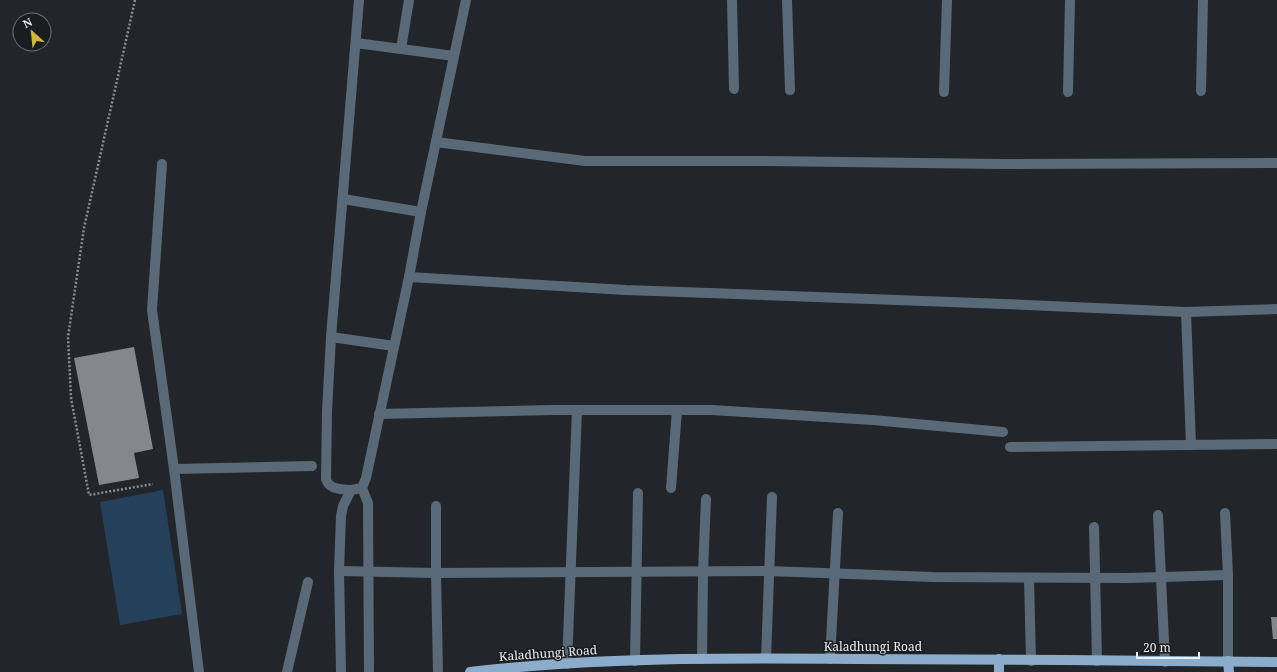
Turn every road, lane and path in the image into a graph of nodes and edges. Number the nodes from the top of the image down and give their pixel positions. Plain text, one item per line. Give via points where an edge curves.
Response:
1 (135, 0) edge
2 (359, 0) edge
3 (409, 0) edge
4 (466, 0) edge
5 (732, 0) edge
6 (787, 0) edge
7 (947, 0) edge
8 (1070, 0) edge
9 (1203, 0) edge
10 (356, 43) junction
11 (401, 49) junction
12 (454, 56) junction
13 (734, 89) dead end
14 (790, 90) dead end
15 (1201, 91) dead end
16 (944, 92) dead end
17 (1068, 92) dead end
18 (436, 142) junction
19 (1277, 163) edge
20 (162, 164) dead end
21 (344, 199) junction
22 (420, 212) junction
23 (409, 277) junction
24 (1277, 309) edge
25 (1186, 312) junction
26 (331, 337) junction
27 (394, 346) junction
28 (577, 410) junction
29 (677, 410) junction
30 (379, 414) junction
31 (1003, 432) dead end
32 (1277, 444) edge
33 (1191, 445) junction
34 (1010, 447) dead end
35 (312, 466) dead end
36 (174, 469) junction
37 (153, 484) dead end
38 (362, 488) junction
39 (671, 488) dead end
40 (351, 490) junction
41 (638, 493) dead end
42 (772, 497) dead end
43 (706, 499) dead end
44 (436, 506) dead end
45 (838, 513) dead end
46 (1225, 513) dead end
47 (1158, 515) dead end
48 (1094, 527) dead end
49 (339, 571) junction
50 (768, 571) junction
51 (368, 572) junction
52 (636, 572) junction
53 (703, 572) junction
54 (436, 573) junction
55 (571, 573) junction
56 (834, 574) junction
57 (1228, 575) junction
58 (1160, 576) junction
59 (1029, 578) junction
60 (1095, 578) junction
61 (308, 582) dead end
62 (766, 658) junction
63 (702, 659) junction
64 (830, 659) junction
65 (999, 659) junction
66 (635, 661) junction
67 (1031, 661) junction
68 (1097, 661) junction
69 (1165, 662) junction
70 (1228, 662) junction
71 (1277, 662) edge
72 (567, 664) junction
73 (199, 672) edge
74 (287, 672) edge
75 (341, 672) edge
76 (369, 672) edge
77 (438, 672) edge
78 (470, 672) edge
79 (999, 672) edge
80 (1229, 672) edge

1 - 37 path via 84,228 68,337 71,398 89,495
2 - 10 street
3 - 11 street
4 - 12 street
5 - 13 street
6 - 14 street
7 - 16 street
8 - 17 street
9 - 15 street
10 - 11 street
10 - 21 street
11 - 12 street
12 - 18 street
18 - 19 street via 585,161
18 - 22 street
20 - 36 street via 152,310
21 - 22 street
21 - 26 street
22 - 23 street
23 - 25 street via 626,290
23 - 27 street
24 - 25 street
25 - 33 street
26 - 27 street
26 - 40 street via 326,479 331,487
27 - 30 street
28 - 29 street
28 - 30 street
28 - 55 street
29 - 31 street via 873,420
29 - 39 street
30 - 38 street
32 - 33 street
33 - 34 street
35 - 36 street
36 - 73 street
38 - 40 street
38 - 51 street via 368,503
40 - 49 street via 341,516
41 - 52 street
42 - 50 street
43 - 53 street
44 - 54 street
45 - 56 street
46 - 57 street
47 - 58 street
48 - 60 street
49 - 51 street
49 - 75 street
50 - 53 street
50 - 56 street
50 - 62 street
51 - 54 street
51 - 76 street
52 - 53 street
52 - 55 street
52 - 66 street
53 - 63 street
54 - 55 street
54 - 77 street
55 - 72 street
56 - 59 street
56 - 64 street
57 - 58 street
57 - 70 street
58 - 60 street
58 - 69 street
59 - 60 street
59 - 67 street
60 - 68 street
61 - 74 street
62 - 63 main road, Kaladhungi Road
62 - 64 main road, Kaladhungi Road
63 - 66 main road, Kaladhungi Road
64 - 65 main road, Kaladhungi Road
65 - 67 main road, Kaladhungi Road
65 - 79 main road
66 - 72 main road, Kaladhungi Road
67 - 68 main road, Kaladhungi Road
68 - 69 main road, Kaladhungi Road
69 - 70 main road, Kaladhungi Road
70 - 71 main road, Kaladhungi Road
70 - 80 main road
72 - 78 main road, Kaladhungi Road

